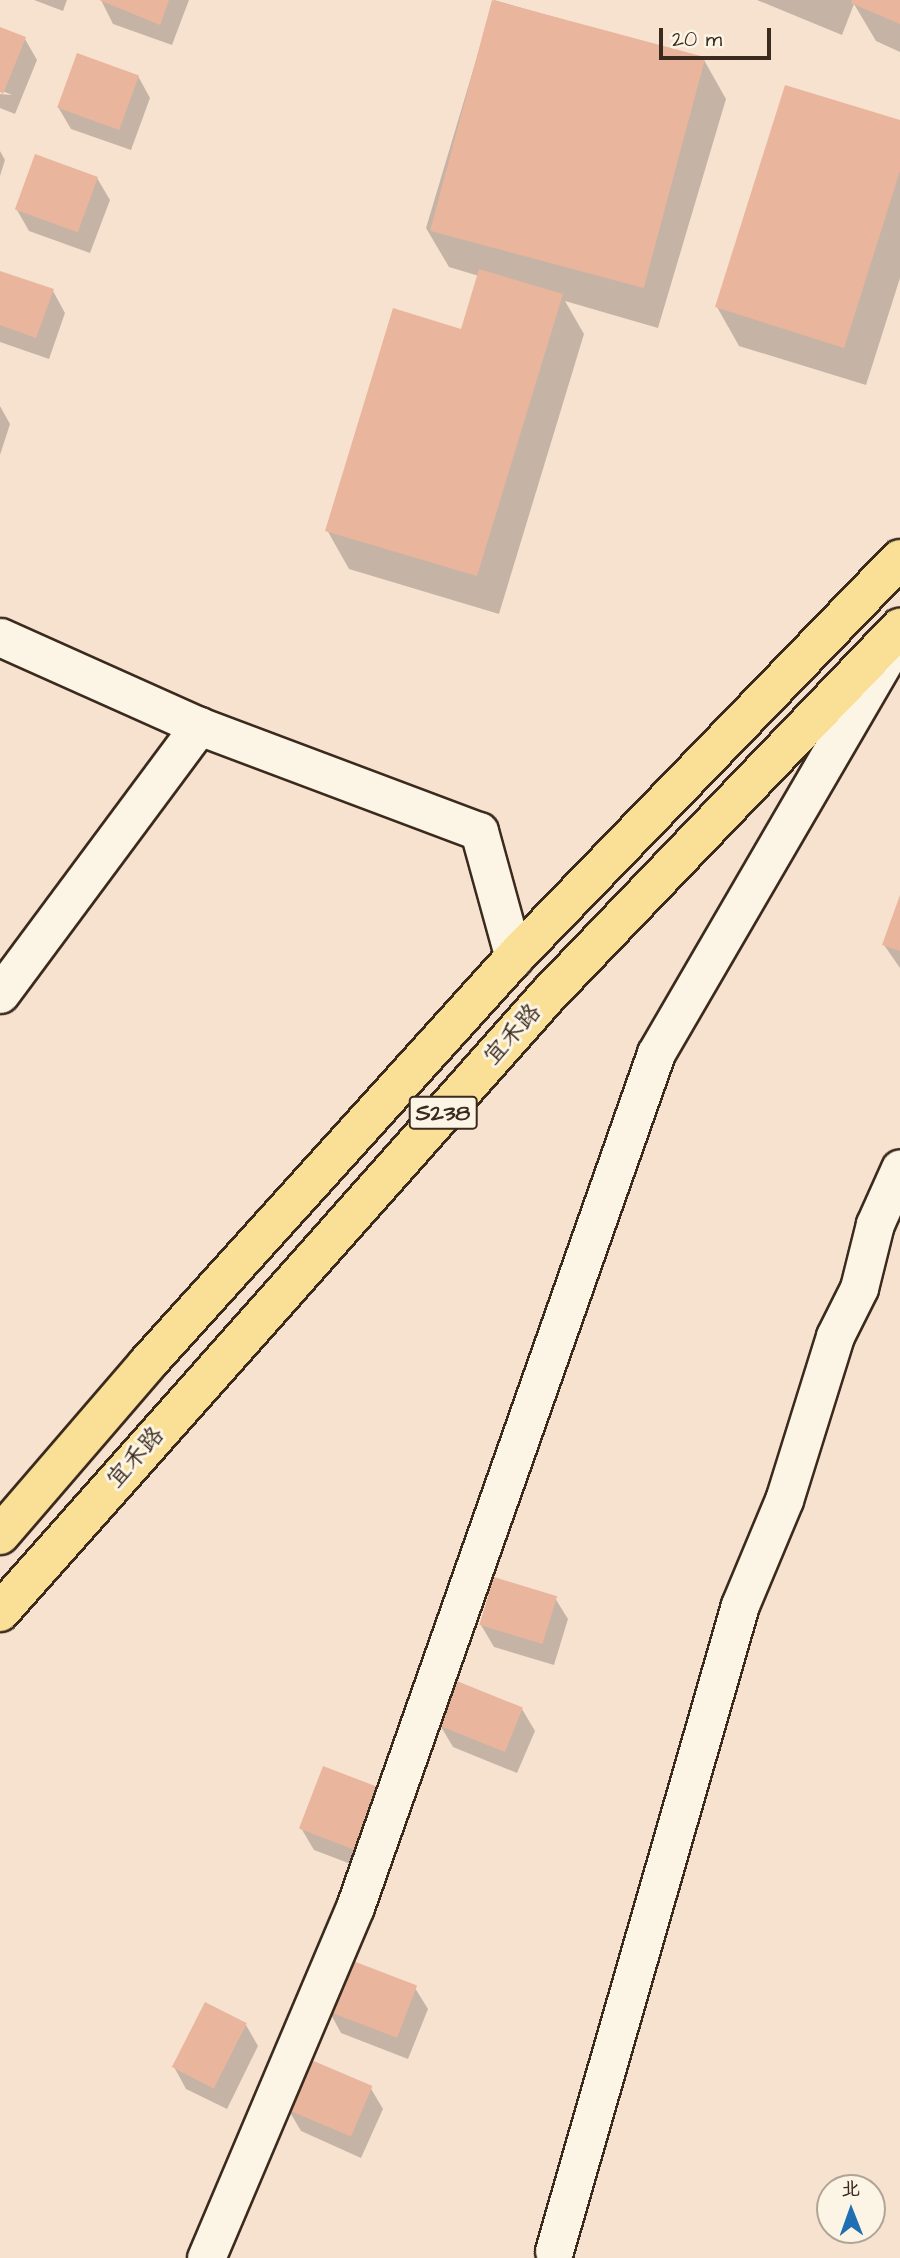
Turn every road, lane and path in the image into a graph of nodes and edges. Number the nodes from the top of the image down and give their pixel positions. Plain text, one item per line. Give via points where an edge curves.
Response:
1 (900, 559) edge
2 (900, 630) edge
3 (0, 637) edge
4 (200, 726) junction
5 (514, 958) junction
6 (0, 993) edge
7 (900, 1168) edge
8 (0, 1535) edge
9 (0, 1612) edge
10 (554, 2251) dead end
11 (206, 2258) edge

1 - 5 main road, 宜禾路 / S238
2 - 9 main road, 宜禾路 / S238 via 548,995
2 - 11 street via 656,1053 355,1907
3 - 4 street
4 - 5 street via 479,831
4 - 6 street
5 - 8 main road, 宜禾路 / S238 via 147,1364
7 - 10 street via 875,1224 859,1288 835,1336 784,1500 740,1605

